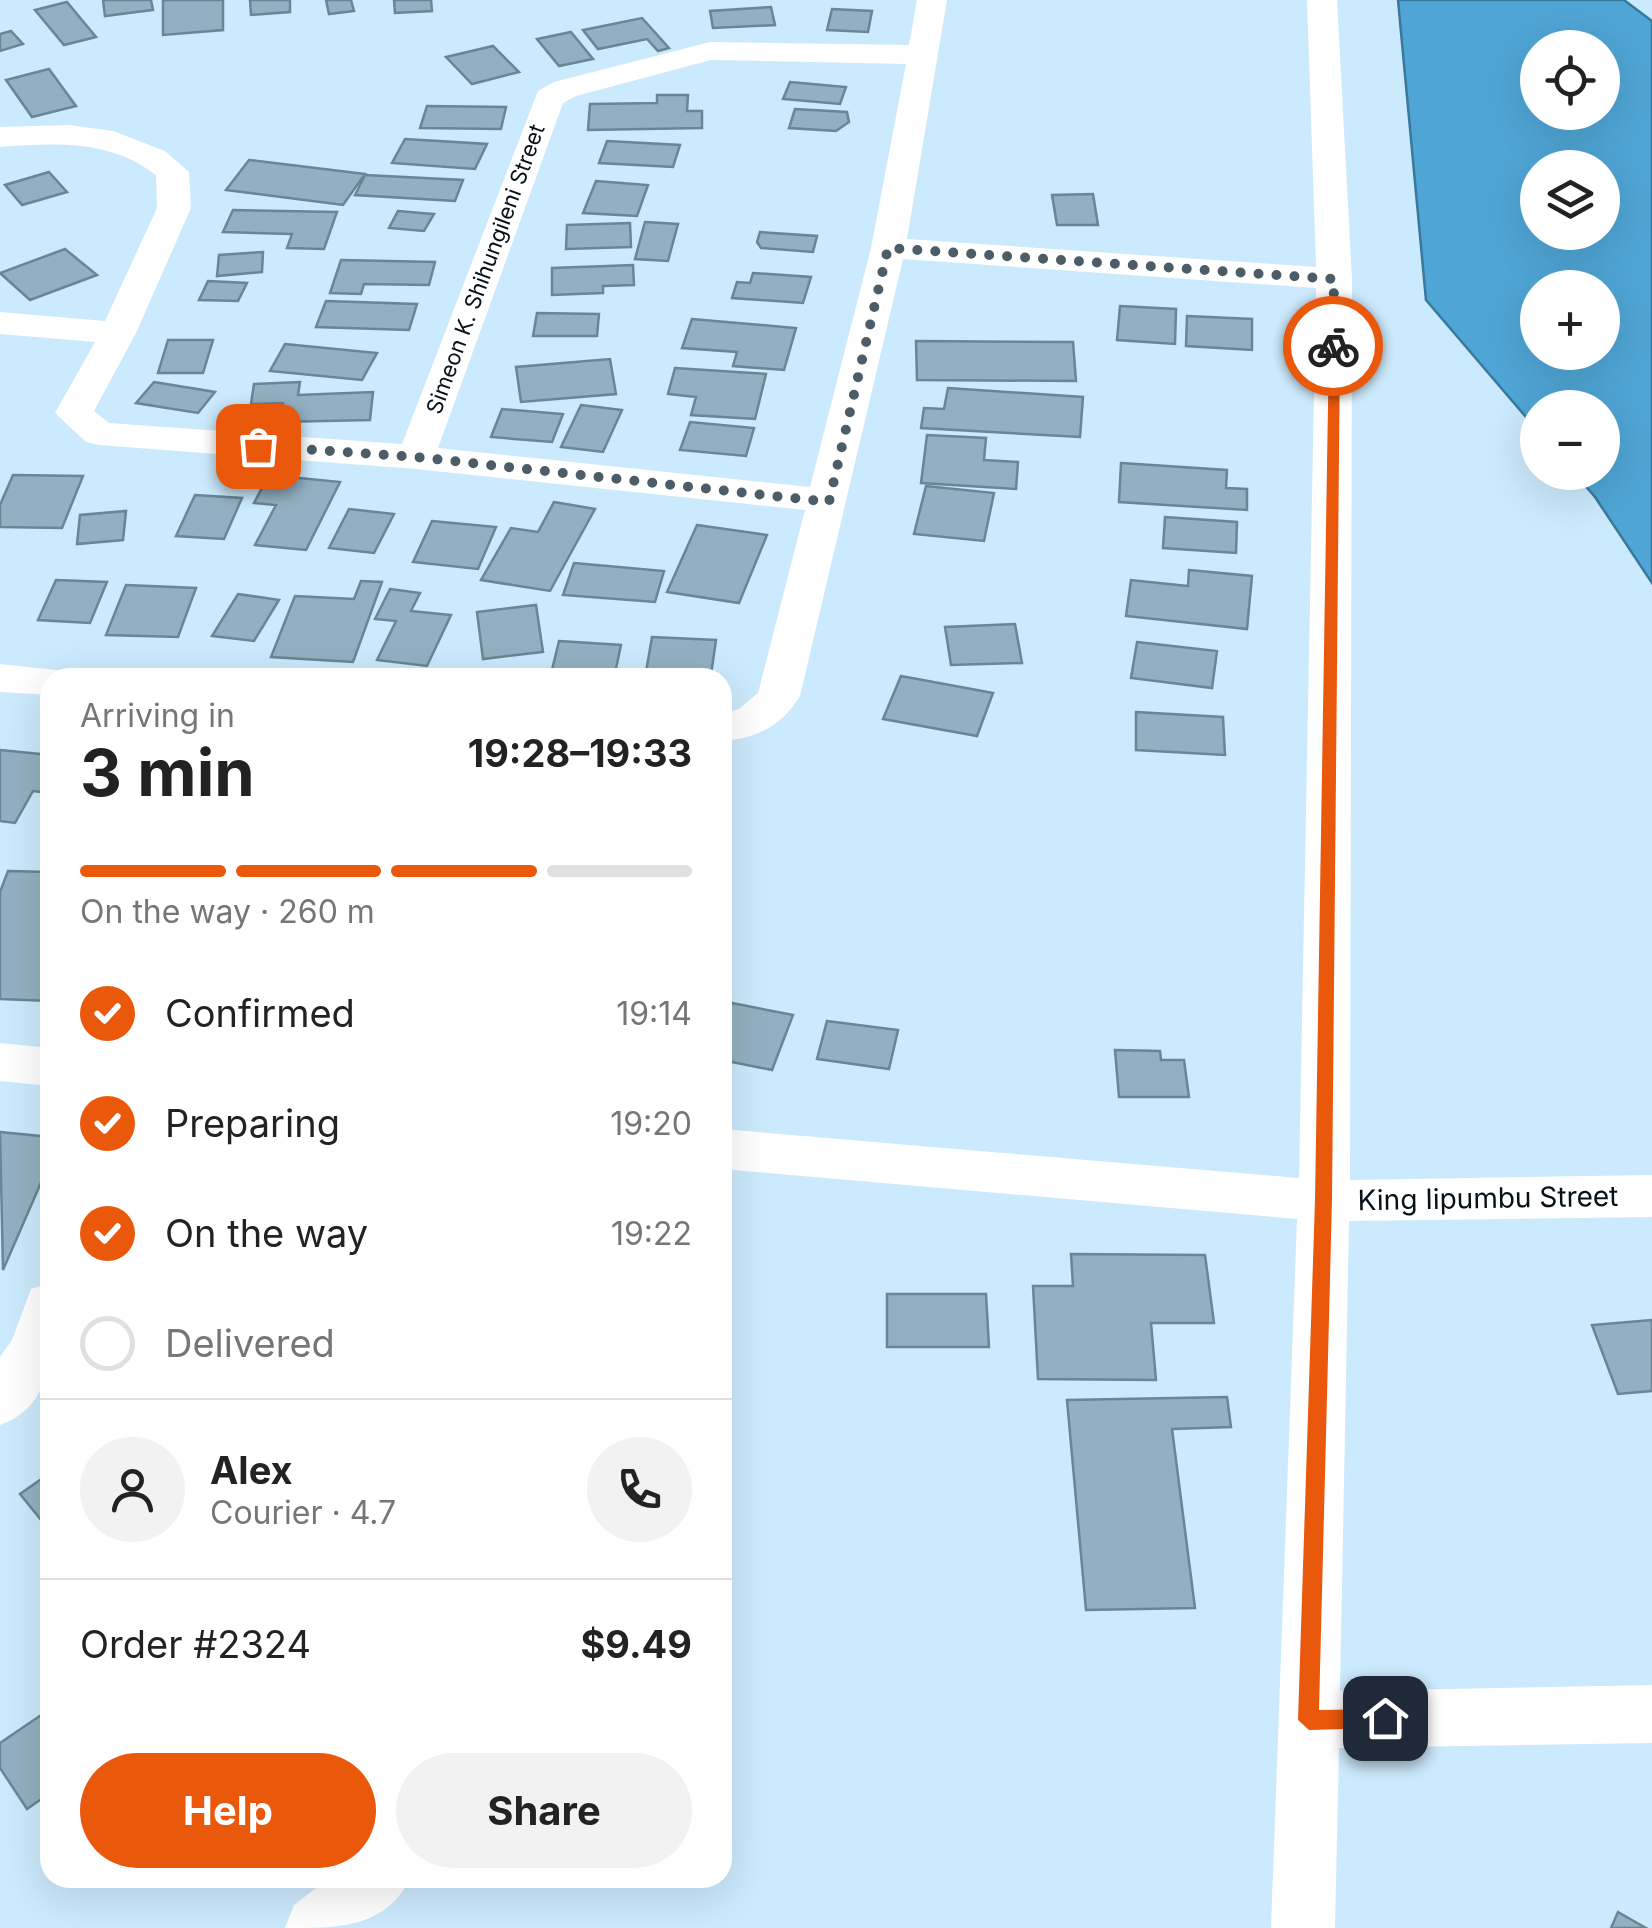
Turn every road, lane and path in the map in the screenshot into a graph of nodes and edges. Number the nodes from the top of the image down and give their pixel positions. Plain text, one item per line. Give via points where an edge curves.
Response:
1 (932, 0) edge
2 (1322, 0) edge
3 (923, 55) junction
4 (0, 137) edge
5 (888, 248) junction
6 (1334, 279) junction
7 (0, 324) edge
8 (118, 333) junction
9 (416, 457) junction
10 (829, 502) junction
11 (0, 678) edge
12 (40, 680) edge
13 (732, 726) edge
14 (0, 1062) edge
15 (40, 1066) edge
16 (732, 1149) edge
17 (1652, 1196) edge
18 (1324, 1200) junction
19 (40, 1339) edge
20 (0, 1401) edge
21 (1652, 1714) edge
22 (1309, 1720) junction
23 (367, 1888) edge
24 (317, 1928) edge
25 (1303, 1928) edge

1 - 3 street
2 - 6 street
3 - 5 street
3 - 9 street, Simeon K. Shihungileni Street via 710,51 549,98
4 - 8 street via 116,140 153,155 172,172 174,208
5 - 6 street
5 - 10 street
6 - 18 street
7 - 8 street
8 - 9 street via 74,413 99,434
9 - 10 street
10 - 13 street via 779,696 770,710
11 - 12 street
14 - 15 street
16 - 18 street, King Iipumbu Street
17 - 18 street, King Iipumbu Street
18 - 22 street
19 - 20 street
21 - 22 street
22 - 25 street
23 - 24 street

